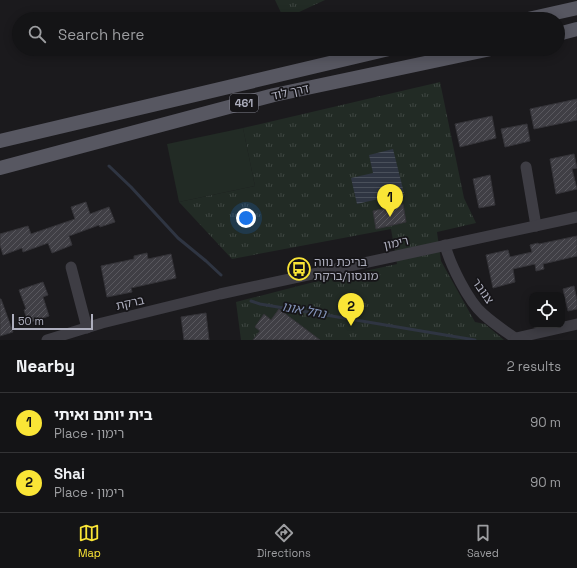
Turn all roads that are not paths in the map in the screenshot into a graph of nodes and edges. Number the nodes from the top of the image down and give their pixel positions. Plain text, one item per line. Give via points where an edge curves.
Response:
1 (577, 8) edge
2 (559, 12) edge
3 (577, 29) edge
4 (565, 32) edge
5 (359, 56) edge
6 (457, 56) edge
7 (0, 141) edge
8 (526, 167) dead end
9 (0, 168) edge
10 (577, 217) edge
11 (536, 226) junction
12 (445, 246) junction
13 (71, 267) dead end
14 (220, 294) joint
15 (577, 324) edge
16 (87, 328) junction
17 (517, 339) edge
18 (47, 340) edge

1 - 2 main road
3 - 4 main road
5 - 7 main road, דרך לוד / 461
6 - 9 main road, דרך לוד / 461 via 274,95
8 - 11 street
10 - 11 street, רימון
11 - 12 street, רימון
12 - 14 street, רימון
12 - 17 street, צנובר via 463,285 482,313
13 - 16 street
14 - 16 street, ברקת
15 - 17 street, צנובר
16 - 18 street, ברקת

